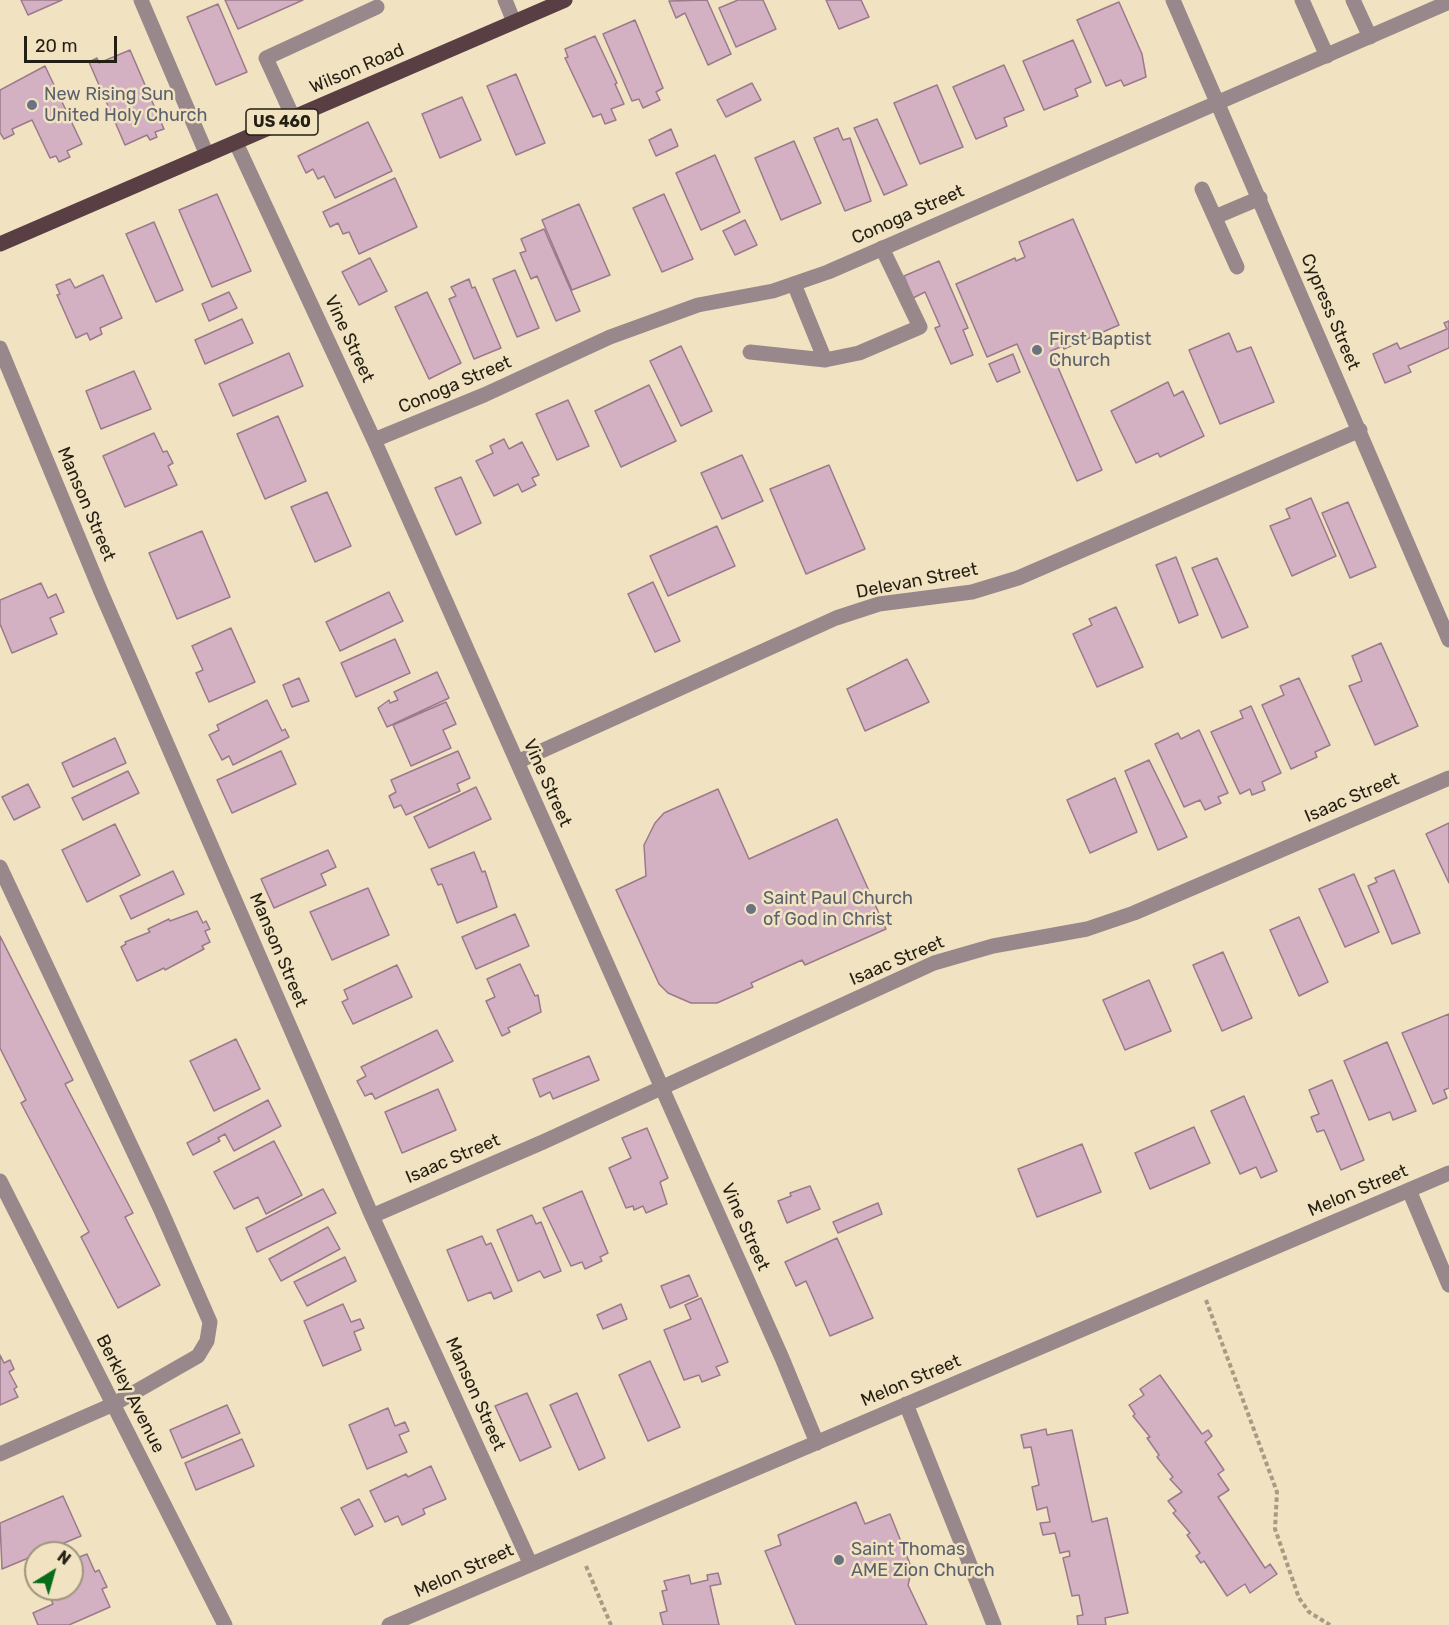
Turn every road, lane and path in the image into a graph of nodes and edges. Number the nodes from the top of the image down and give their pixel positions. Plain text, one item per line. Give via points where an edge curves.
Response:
1 (141, 0) edge
2 (505, 0) edge
3 (564, 0) edge
4 (1173, 0) edge
5 (1302, 0) edge
6 (1353, 0) edge
7 (1449, 2) edge
8 (377, 7) dead end
9 (514, 22) junction
10 (1370, 37) junction
11 (1327, 56) junction
12 (1219, 104) junction
13 (293, 117) junction
14 (236, 143) junction
15 (207, 155) junction
16 (1202, 189) dead end
17 (1260, 198) junction
18 (1215, 217) junction
19 (0, 244) edge
20 (882, 248) junction
21 (1238, 267) dead end
22 (794, 284) junction
23 (0, 348) edge
24 (750, 352) dead end
25 (825, 360) junction
26 (1360, 430) junction
27 (375, 440) junction
28 (1449, 640) edge
29 (517, 762) junction
30 (1449, 778) edge
31 (0, 867) edge
32 (661, 1087) junction
33 (1449, 1173) edge
34 (0, 1181) edge
35 (1409, 1190) junction
36 (372, 1215) junction
37 (1198, 1281) junction
38 (1449, 1286) edge
39 (114, 1404) junction
40 (906, 1404) junction
41 (817, 1443) junction
42 (0, 1454) edge
43 (577, 1544) junction
44 (530, 1563) junction
45 (225, 1625) edge
46 (389, 1625) edge
47 (611, 1625) edge
48 (994, 1625) edge
49 (1330, 1625) edge

1 - 15 street
2 - 9 street
3 - 9 main road, Wilson Road / US 460
4 - 12 street, Cypress Street
5 - 11 street
6 - 10 street
7 - 10 street, Conoga Street
8 - 13 street via 266,58
9 - 13 main road, Wilson Road / US 460
10 - 11 street, Conoga Street
11 - 12 street, Conoga Street
12 - 17 street, Cypress Street
12 - 20 street, Conoga Street
13 - 14 main road, Wilson Road / US 460
14 - 15 main road, Wilson Road / US 460
14 - 27 street, Vine Street
15 - 19 main road, Wilson Road / US 460
16 - 18 street
17 - 18 street
17 - 26 street, Cypress Street
18 - 21 street
20 - 22 street, Conoga Street
20 - 25 street via 920,327 859,353
22 - 25 street
22 - 27 street, Conoga Street via 698,304 610,337
23 - 36 street, Manson Street via 106,603
24 - 25 street
26 - 28 street, Cypress Street
26 - 29 street, Delevan Street via 1018,578 972,592 879,604 836,618
27 - 29 street, Vine Street
29 - 32 street, Vine Street
30 - 32 street, Isaac Street via 1134,913 1088,929 993,946 934,963
31 - 39 street via 210,1322 207,1341 198,1356
32 - 36 street, Isaac Street
32 - 41 street, Vine Street
33 - 35 street, Melon Street
34 - 39 street, Berkley Avenue
35 - 37 street, Melon Street
35 - 38 street
36 - 44 street, Manson Street
37 - 40 street, Melon Street
37 - 49 path via 1277,1492 1275,1529 1299,1598 1309,1612
39 - 42 street
39 - 45 street, Berkley Avenue
40 - 41 street, Melon Street
40 - 48 street
41 - 43 street, Melon Street
43 - 44 street, Melon Street
43 - 47 path
44 - 46 street, Melon Street

